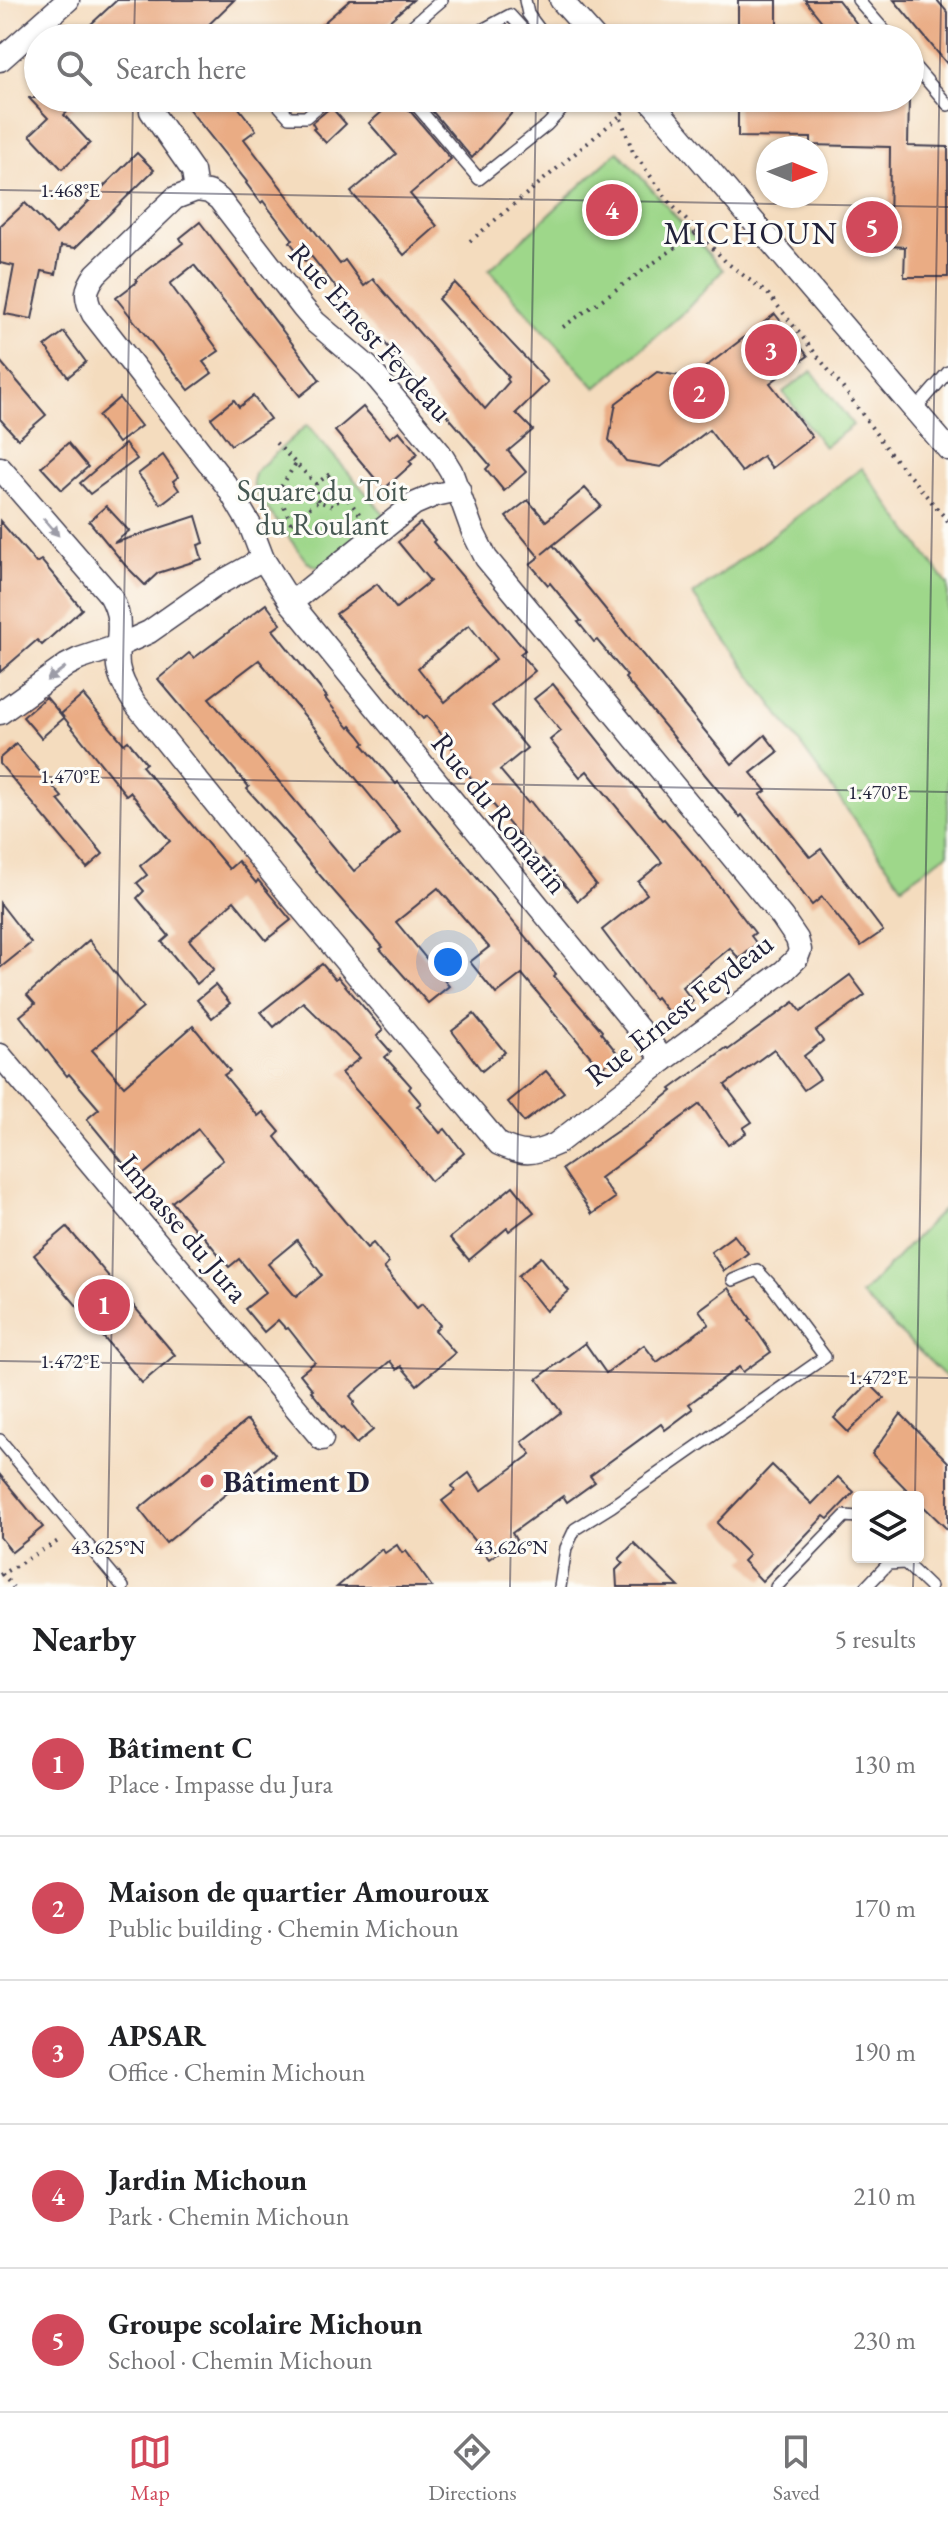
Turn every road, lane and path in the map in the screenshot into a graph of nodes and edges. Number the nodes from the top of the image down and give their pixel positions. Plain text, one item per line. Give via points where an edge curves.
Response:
1 (68, 0) edge
2 (442, 0) edge
3 (525, 0) edge
4 (561, 0) edge
5 (858, 0) edge
6 (41, 24) edge
7 (414, 24) edge
8 (493, 24) edge
9 (518, 24) edge
10 (536, 24) edge
11 (582, 24) edge
12 (879, 24) edge
13 (24, 39) edge
14 (0, 60) edge
15 (924, 77) edge
16 (948, 105) edge
17 (152, 112) edge
18 (285, 112) edge
19 (312, 112) edge
20 (422, 112) edge
21 (560, 112) edge
22 (623, 112) edge
23 (660, 112) edge
24 (620, 116) junction
25 (196, 190) junction
26 (696, 233) junction
27 (470, 241) dead end
28 (563, 327) dead end
29 (948, 372) edge
30 (914, 411) junction
31 (276, 443) dead end
32 (948, 449) edge
33 (296, 463) junction
34 (0, 468) edge
35 (316, 484) junction
36 (459, 490) junction
37 (345, 495) junction
38 (318, 501) junction
39 (948, 521) edge
40 (291, 523) junction
41 (283, 527) dead end
42 (378, 534) junction
43 (263, 559) junction
44 (291, 603) junction
45 (118, 646) junction
46 (0, 713) edge
47 (0, 1055) edge
48 (664, 1060) junction
49 (733, 1280) dead end
50 (322, 1439) dead end
51 (0, 1440) edge
52 (852, 1517) edge
53 (76, 1531) junction
54 (892, 1563) edge
55 (905, 1563) edge
56 (1, 1574) edge
57 (13, 1587) edge
58 (123, 1587) edge
59 (560, 1587) edge
60 (776, 1587) edge
61 (866, 1587) edge
62 (930, 1587) edge

1 - 6 street
2 - 7 lane
3 - 10 lane
4 - 11 street
5 - 12 lane
8 - 9 lane via 510,15
13 - 14 street
15 - 16 lane
17 - 25 street via 193,171
18 - 19 lane via 306,117
20 - 21 lane via 479,179
22 - 24 path
23 - 30 street
24 - 26 path via 633,152
24 - 27 path
25 - 36 street, Rue Ernest Feydeau via 219,199 315,322 368,367 440,453
25 - 43 street via 175,198 96,274 85,295 93,314 233,495
26 - 28 path
26 - 39 path via 769,295
29 - 30 lane
30 - 32 street
31 - 33 path
33 - 35 path
33 - 40 path via 278,492
34 -> 45 street, Rue Ernest Feydeau via 110,595 120,618
35 - 37 path via 328,475
35 - 38 path
36 - 42 street via 414,504
36 - 48 street, Rue Ernest Feydeau via 473,532 494,569 797,939 797,958 784,971
37 - 38 path via 332,506
37 - 42 path
38 - 40 path
40 - 41 path
42 - 44 street
43 - 44 street, Rue du Romarin
43 - 45 street
44 - 48 street, Rue du Romarin
45 -> 46 street via 79,659
45 - 48 street, Rue Ernest Feydeau via 120,676 134,702 499,1144 519,1153 556,1144
47 - 50 street, Impasse du Jura
49 - 59 lane via 757,1270 825,1357 575,1529
51 - 53 lane
52 - 60 lane via 845,1516
53 - 56 path
53 - 58 lane
54 - 61 lane
55 - 62 lane
56 - 57 path

